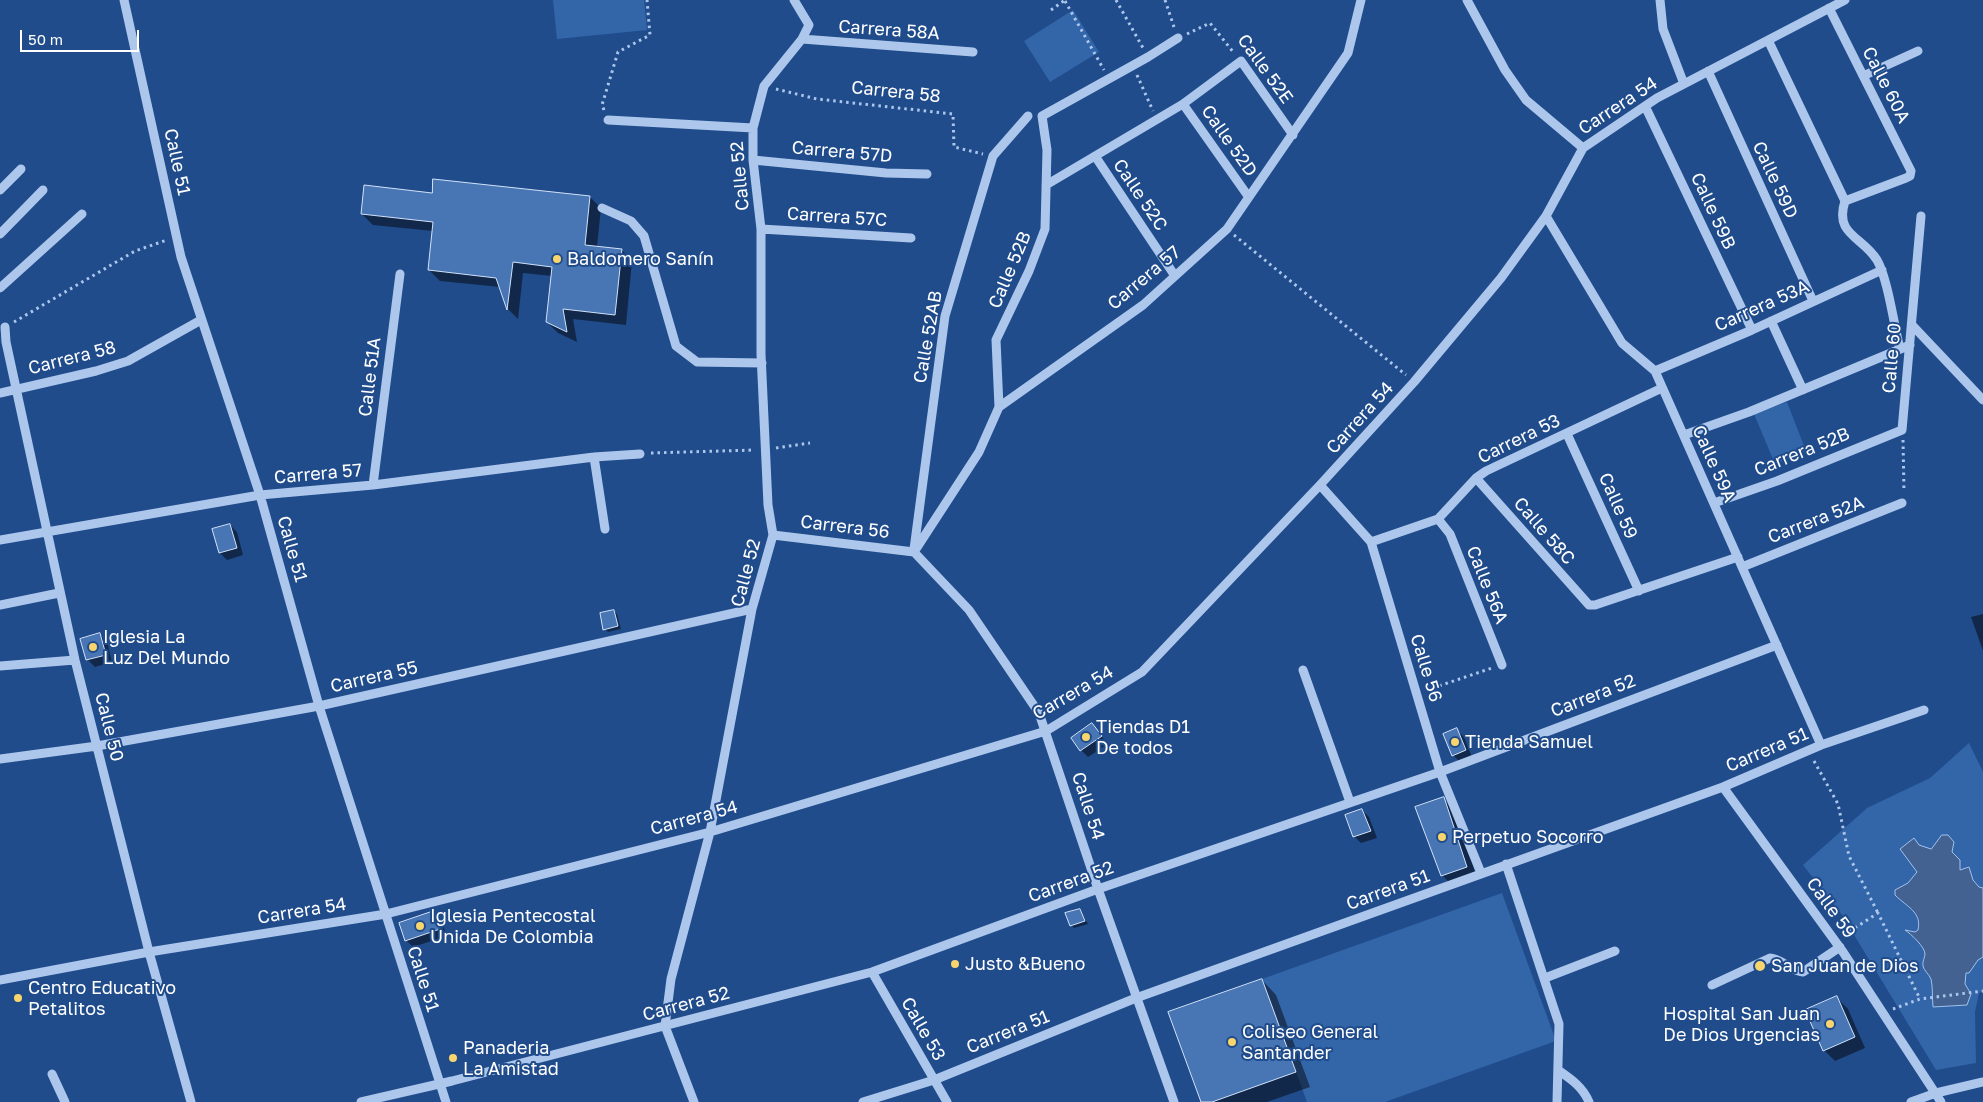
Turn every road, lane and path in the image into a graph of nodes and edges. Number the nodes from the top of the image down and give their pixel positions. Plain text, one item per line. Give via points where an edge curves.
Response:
1 (124, 0) edge
2 (647, 0) edge
3 (794, 0) edge
4 (1066, 0) edge
5 (1116, 0) edge
6 (1165, 0) edge
7 (1361, 0) edge
8 (1467, 0) edge
9 (1660, 0) edge
10 (1845, 0) edge
11 (1829, 8) junction
12 (1051, 10) dead end
13 (1178, 38) junction
14 (802, 39) junction
15 (1768, 40) junction
16 (1918, 51) dead end
17 (973, 52) dead end
18 (1148, 57) junction
19 (1241, 61) junction
20 (1133, 66) junction
21 (1708, 71) junction
22 (1863, 76) junction
23 (1109, 78) junction
24 (1684, 84) junction
25 (764, 86) junction
26 (1183, 104) junction
27 (1645, 106) junction
28 (1028, 116) dead end
29 (608, 120) joint
30 (1157, 120) junction
31 (752, 128) junction
32 (1293, 135) junction
33 (1583, 148) junction
34 (993, 156) junction
35 (1095, 156) junction
36 (754, 160) junction
37 (21, 169) dead end
38 (927, 174) dead end
39 (1046, 185) junction
40 (0, 190) edge
41 (43, 190) dead end
42 (1248, 196) junction
43 (1846, 201) junction
44 (602, 208) dead end
45 (82, 214) dead end
46 (1546, 216) junction
47 (1921, 216) dead end
48 (761, 229) junction
49 (1227, 229) junction
50 (0, 234) edge
51 (177, 237) junction
52 (910, 238) dead end
53 (1882, 270) junction
54 (400, 274) dead end
55 (1175, 276) junction
56 (0, 288) edge
57 (1813, 301) junction
58 (201, 320) junction
59 (1771, 321) junction
60 (1912, 325) junction
61 (5, 327) joint
62 (1752, 330) junction
63 (1910, 345) junction
64 (1900, 350) junction
65 (762, 363) junction
66 (1655, 371) junction
67 (1414, 382) junction
68 (1662, 388) junction
69 (16, 389) junction
70 (1803, 390) junction
71 (0, 393) edge
72 (1983, 400) edge
73 (999, 407) junction
74 (1902, 430) junction
75 (1567, 434) junction
76 (1684, 435) junction
77 (810, 443) dead end
78 (766, 449) junction
79 (640, 454) joint
80 (594, 456) junction
81 (1476, 478) junction
82 (373, 485) junction
83 (1320, 485) junction
84 (260, 495) junction
85 (1714, 503) junction
86 (1902, 503) joint
87 (1438, 519) junction
88 (605, 529) dead end
89 (47, 532) junction
90 (773, 535) junction
91 (0, 540) edge
92 (1371, 542) junction
93 (914, 552) junction
94 (1738, 557) junction
95 (1742, 567) junction
96 (1639, 591) junction
97 (59, 593) junction
98 (0, 605) edge
99 (752, 609) junction
100 (1777, 645) junction
101 (75, 660) junction
102 (1502, 665) joint
103 (0, 666) edge
104 (1303, 670) dead end
105 (1416, 693) junction
106 (319, 706) junction
107 (1924, 710) dead end
108 (1046, 731) junction
109 (1821, 745) junction
110 (97, 746) junction
111 (1808, 752) junction
112 (0, 759) edge
113 (1440, 772) junction
114 (1723, 787) junction
115 (1350, 802) junction
116 (710, 832) junction
117 (1506, 864) junction
118 (1481, 873) junction
119 (1098, 889) junction
120 (1878, 913) junction
121 (386, 914) junction
122 (1837, 944) junction
123 (1614, 951) dead end
124 (149, 952) junction
125 (872, 972) junction
126 (1545, 978) junction
127 (0, 980) edge
128 (1712, 985) dead end
129 (1983, 991) edge
130 (1136, 998) junction
131 (1920, 999) junction
132 (1883, 1012) junction
133 (665, 1026) junction
134 (1558, 1070) junction
135 (52, 1074) dead end
136 (934, 1080) junction
137 (1983, 1082) edge
138 (440, 1084) junction
139 (1938, 1098) edge
140 (65, 1102) edge
141 (191, 1102) edge
142 (361, 1102) edge
143 (446, 1102) edge
144 (694, 1102) edge
145 (864, 1102) edge
146 (947, 1102) edge
147 (1174, 1102) edge
148 (1557, 1102) edge
149 (1590, 1102) edge
150 (1911, 1102) edge

1 - 51 street, Calle 51
2 - 29 path via 650,35 618,52 602,105
3 - 14 street via 809,25
4 - 12 path
4 - 23 path
5 - 18 path
6 - 13 path
7 - 32 street, Carrera 57 via 1348,53
8 - 33 street via 1505,70 1526,100
9 - 24 street via 1663,29
10 - 11 street, Carrera 54
11 - 15 street, Carrera 54
11 - 22 street, Calle 60A
13 - 18 street
13 - 19 path, Calle 52E via 1210,24
14 - 17 street, Carrera 58A
14 - 25 street, Calle 52
15 - 21 street, Carrera 54
15 - 43 street
16 - 22 street
18 - 20 street
19 - 26 street
19 - 32 street, Calle 52E
20 - 23 street
20 - 30 path
21 - 24 street, Carrera 54
21 - 57 street, Calle 59D
22 - 43 street, Calle 60A via 1911,172 1910,176
23 - 39 street, Calle 52B via 1042,116 1047,150
24 - 27 street, Carrera 54
25 - 31 street, Calle 52
25 - 34 path, Carrera 58 via 818,100 953,114 954,146
26 - 30 street
26 - 42 street, Calle 52D
27 - 33 street, Carrera 54
27 - 62 street, Calle 59B
28 - 34 street, Calle 52AB
29 - 31 street
30 - 35 street
31 - 36 street, Calle 52
32 - 42 street, Carrera 57
33 - 46 street, Carrera 54
34 - 93 street, Calle 52AB via 945,316
35 - 39 street
35 - 55 street, Calle 52C
36 - 38 street, Carrera 57D
36 - 48 street, Calle 52
37 - 40 street
39 - 73 street, Calle 52B via 1045,229 996,340
41 - 50 street
42 - 49 street, Carrera 57
43 - 53 street via 1841,213 1842,221 1870,251
44 - 65 street via 631,221 644,236 676,346 697,362
45 - 56 street
46 - 66 street, Calle 59A via 1622,343
46 - 67 street, Carrera 54 via 1501,278
47 - 60 street, Calle 60
48 - 52 street, Carrera 57C
48 - 65 street, Calle 52
49 - 55 street, Carrera 57
49 - 67 path
51 - 58 street, Calle 51
51 - 61 path via 135,251
53 - 57 street, Carrera 53A
53 - 64 street
54 - 82 street, Calle 51A
55 - 73 street, Carrera 57 via 1143,305
57 - 59 street, Carrera 53A
58 - 69 street, Carrera 58 via 128,361 96,372
58 - 84 street, Calle 51
59 - 62 street, Carrera 53A
59 - 70 street
60 - 63 street, Calle 60
60 - 72 street
61 - 69 street, Calle 50
62 - 66 street, Carrera 53A
63 - 64 street
63 - 74 street, Calle 60
64 - 70 street
65 - 78 street, Calle 52
66 - 68 street, Calle 59A
67 - 83 street, Carrera 54
68 - 75 street, Carrera 53
68 - 76 street, Calle 59A
69 - 71 street, Carrera 58
69 - 89 street, Calle 50
70 - 76 street
73 - 93 street via 979,452
74 - 85 street, Carrera 52B
74 - 86 path
75 - 81 street, Carrera 53
75 - 96 street, Calle 59
76 - 85 street, Calle 59A
77 - 78 path
78 - 79 path
78 - 90 street, Calle 52 via 768,505
79 - 80 street, Carrera 57
80 - 82 street, Carrera 57
80 - 88 street
81 - 87 street, Carrera 53
81 - 96 street, Calle 58C via 1589,605
82 - 84 street, Carrera 57
83 - 92 street, Calle 56
83 - 108 street, Carrera 54 via 1142,672
84 - 89 street, Carrera 57
84 - 106 street, Calle 51
85 - 94 street, Calle 59A
86 - 95 street, Carrera 52A
87 - 92 street, Carrera 53
87 - 102 street, Calle 56A via 1450,534
89 - 91 street, Carrera 57
89 - 97 street, Calle 50
90 - 93 street, Carrera 56
90 - 99 street, Calle 52
92 - 105 street, Calle 56
93 - 108 street, Calle 54 via 969,610 1039,713
94 - 95 street, Calle 59A
94 - 96 street
95 - 100 street, Calle 59A
97 - 98 street
97 - 101 street, Calle 50
99 - 106 street, Carrera 55
99 - 116 street, Calle 52
100 - 109 street, Calle 59A
100 - 113 street, Carrera 52
101 - 103 street
101 - 110 street, Calle 50
102 - 105 path
104 - 115 street
105 - 113 street, Calle 56
106 - 110 street, Carrera 55
106 - 121 street, Calle 51
107 - 109 street, Carrera 51
108 - 116 street, Carrera 54
108 - 119 street, Calle 54
109 - 111 street, Carrera 51
110 - 112 street, Carrera 55
110 - 124 street, Calle 50
111 - 114 street, Carrera 51
111 - 120 path via 1838,804 1849,856
113 - 115 street, Carrera 52
113 - 118 street, Calle 56
114 - 117 street, Carrera 51
114 - 122 street, Calle 59
115 - 119 street, Carrera 52
116 - 121 street, Carrera 54
116 - 133 street, Calle 52 via 671,979
117 - 118 street, Carrera 51
117 - 126 street
118 - 130 street, Carrera 51
119 - 125 street, Carrera 52
119 - 130 street, Calle 54
120 - 122 path
120 - 131 path
121 - 124 street, Carrera 54
121 - 138 street, Calle 51
122 - 128 street via 1803,972 1770,958
122 - 132 street, Calle 59
123 - 126 street
124 - 127 street, Carrera 54
124 - 141 street, Calle 50
125 - 133 street, Carrera 52
125 - 136 street, Calle 53
126 - 134 street via 1559,1024
129 - 131 path
130 - 136 street, Carrera 51
130 - 147 street, Calle 54
131 - 132 path
132 - 139 street, Calle 59
133 - 138 street, Carrera 52
133 - 144 street, Calle 52
134 - 148 street
134 - 149 street via 1576,1082
135 - 140 street
136 - 145 street, Carrera 51
136 - 146 street, Calle 53
137 - 139 street
138 - 142 street, Carrera 52
138 - 143 street, Calle 51
139 - 150 street

